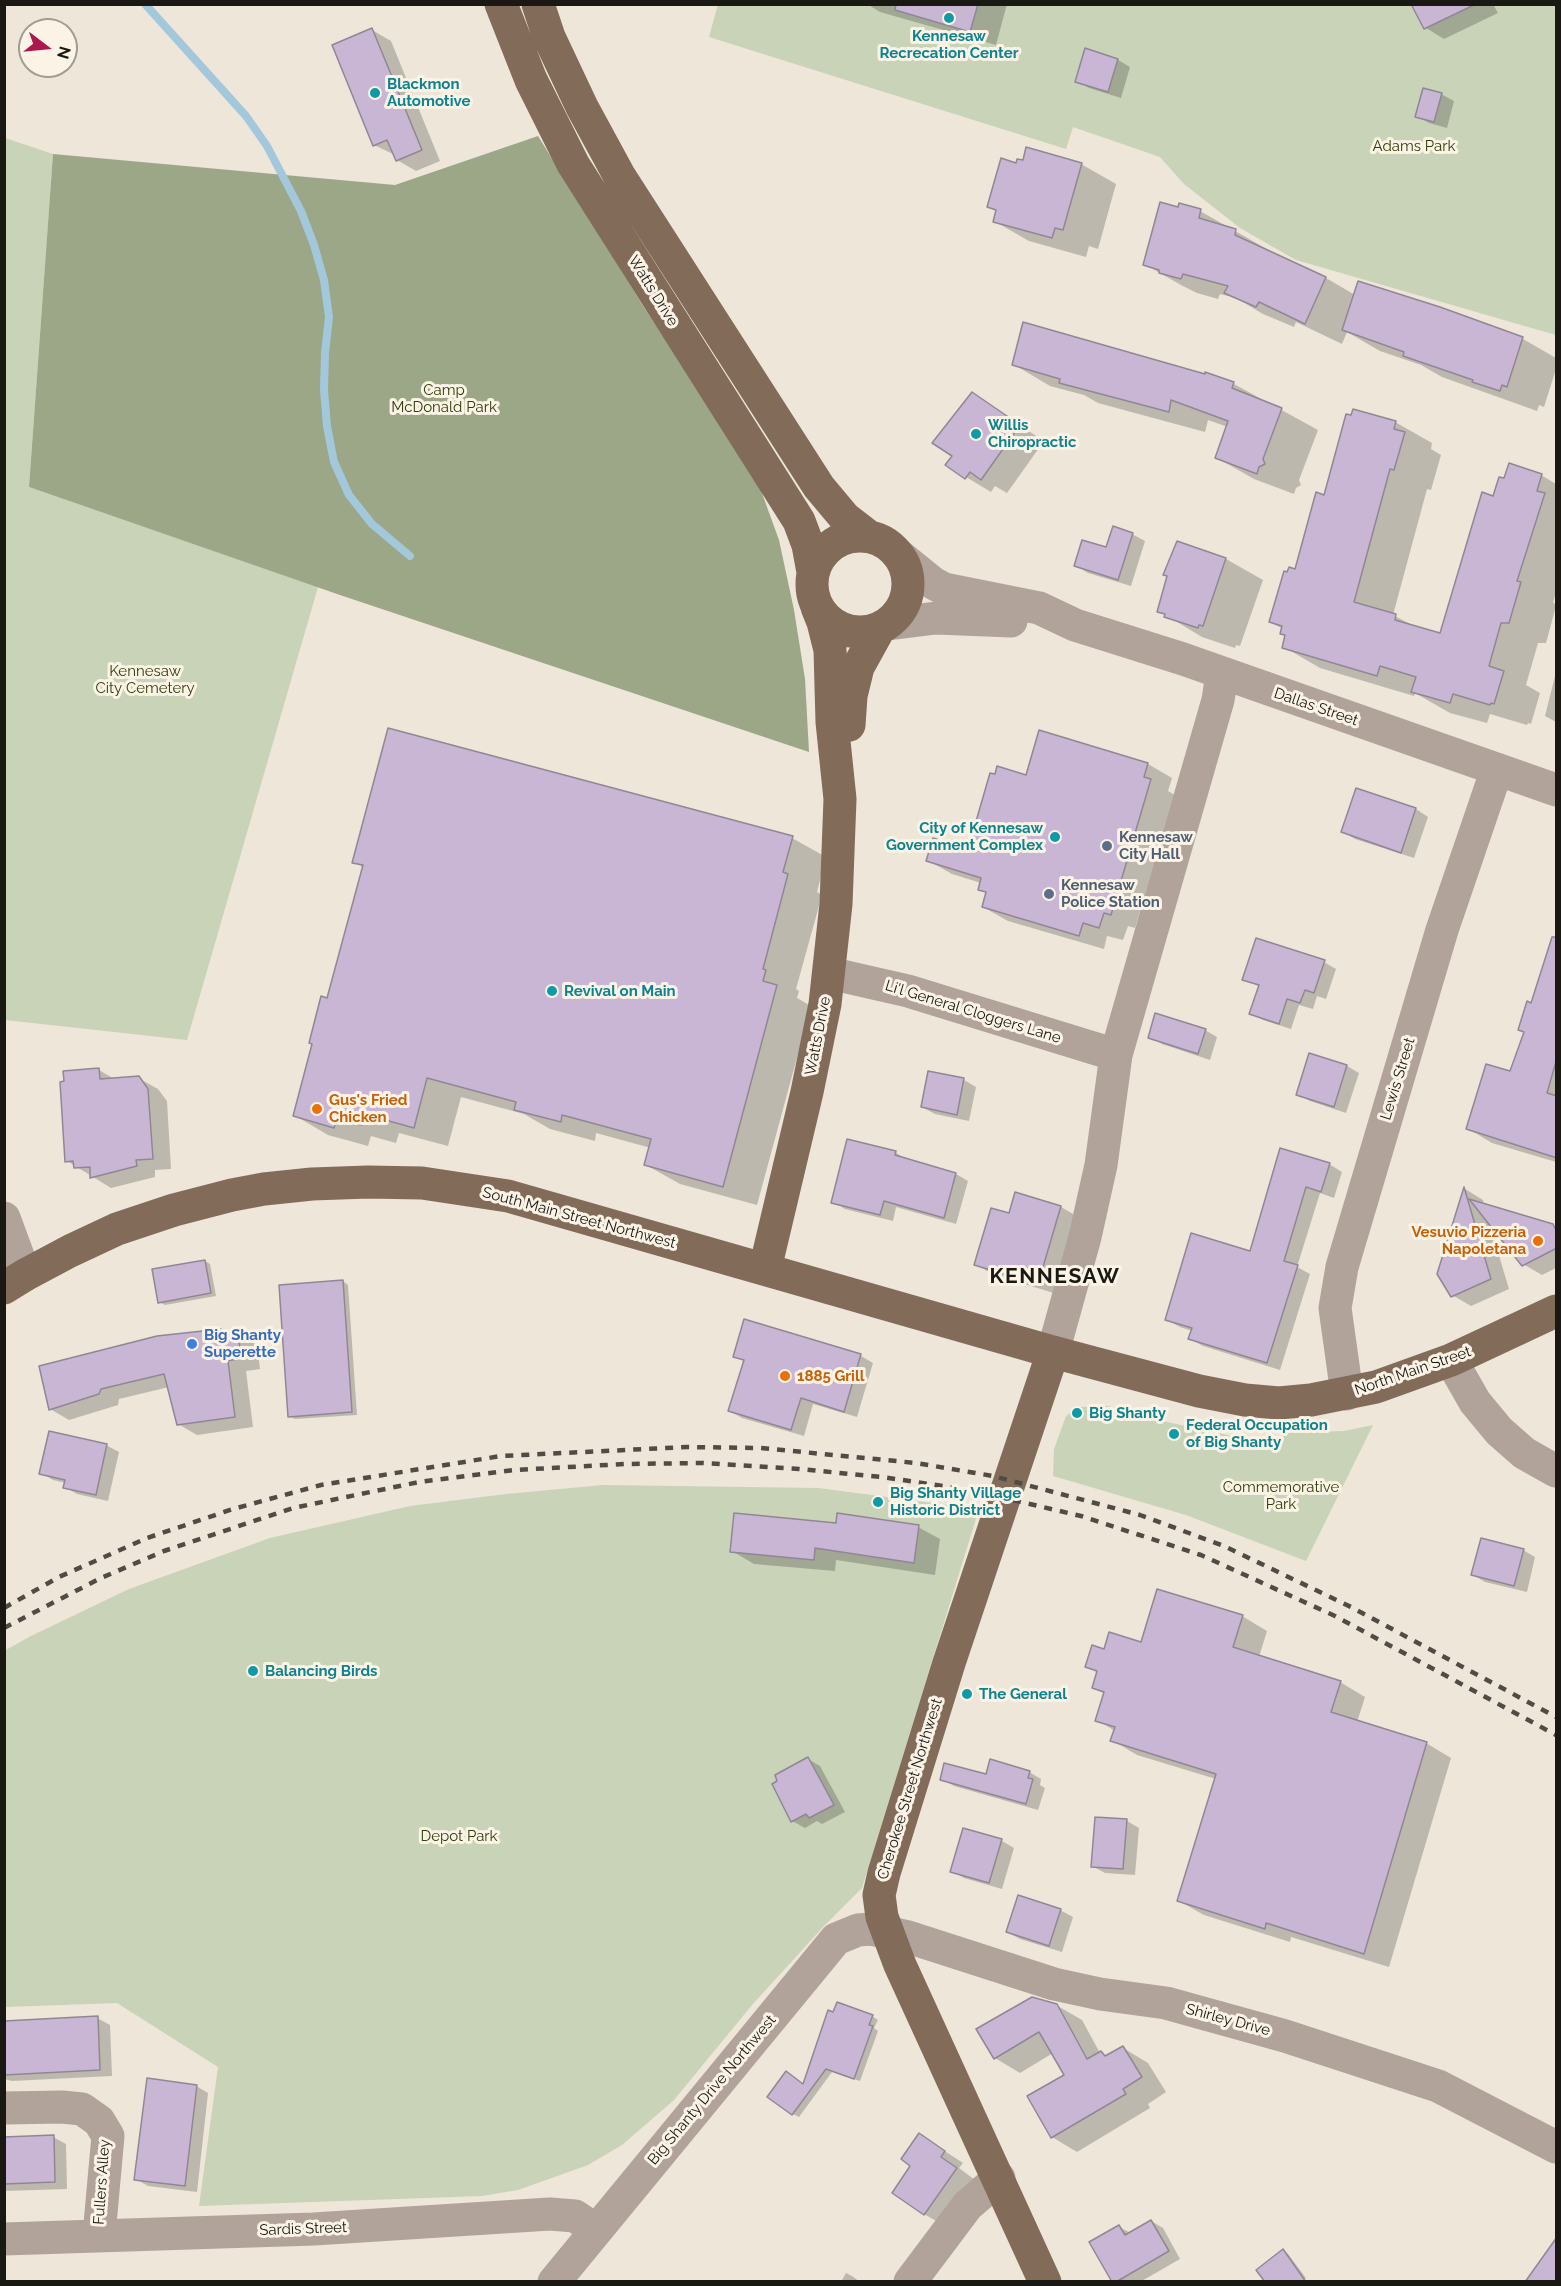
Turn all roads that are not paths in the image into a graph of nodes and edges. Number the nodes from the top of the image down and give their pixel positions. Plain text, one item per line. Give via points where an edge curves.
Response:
1 (501, 4) edge
2 (537, 4) edge
3 (867, 535) junction
4 (901, 557) junction
5 (813, 572) junction
6 (817, 607) junction
7 (1075, 625) junction
8 (884, 626) junction
9 (1222, 674) junction
10 (1497, 769) junction
11 (1557, 790) edge
12 (840, 798) junction
13 (829, 973) junction
14 (1116, 1055) junction
15 (4, 1218) edge
16 (765, 1269) junction
17 (15, 1281) edge
18 (1557, 1311) edge
19 (1053, 1352) junction
20 (1451, 1360) junction
21 (1347, 1394) junction
22 (1557, 1471) edge
23 (887, 1932) junction
24 (4, 2108) edge
25 (1557, 2148) edge
26 (999, 2178) junction
27 (596, 2230) junction
28 (99, 2235) junction
29 (4, 2239) edge
30 (554, 2282) edge
31 (910, 2282) edge
32 (1045, 2282) edge

1 - 5 main road, Watts Drive via 531,80 573,164 799,521
2 - 3 main road via 582,107 620,177 819,487 845,518
3 - 4 main road via 892,546
3 - 5 main road via 833,544
4 - 7 street, Dallas Street via 944,589 1039,608
4 - 8 main road via 907,570 908,592 899,613
5 - 6 main road
6 - 8 main road via 837,627 851,632
6 - 12 main road, Watts Drive via 830,651
7 - 8 street, Dallas Street via 955,618
7 - 9 street, Dallas Street
8 - 12 main road, Watts Drive via 864,654 855,677
9 - 10 street, Dallas Street
9 - 14 street via 1218,700
10 - 11 street, Dallas Street
10 - 21 street, Lewis Street via 1442,930 1342,1267 1335,1308
12 - 13 main road, Watts Drive
13 - 14 street, Li'l General Cloggers Lane via 908,991
13 - 16 main road, Watts Drive via 807,1092
14 - 19 street via 1101,1165
15 - 17 street
16 - 17 main road, South Main Street Northwest via 508,1196 422,1183 368,1182 264,1189 174,1210 117,1229
16 - 19 main road, South Main Street Northwest
18 - 20 main road, North Main Street
19 - 21 main road, North Main Street via 1237,1399 1279,1403
19 - 23 main road, Cherokee Street Northwest via 945,1673 884,1873 879,1905
20 - 21 main road, North Main Street
20 - 22 street via 1475,1402 1499,1431 1524,1453
23 - 25 street, Shirley Drive via 1054,1984 1166,2003 1370,2062 1438,2086
23 - 26 main road, Cherokee Street Northwest
23 - 27 street, Big Shanty Drive Northwest via 858,1930 836,1939
24 - 28 street, Fullers Alley via 82,2109 99,2121 108,2136
26 - 31 street via 967,2206
26 - 32 main road, Cherokee Street Northwest
27 - 28 street, Sardis Street via 575,2216 550,2214 314,2229
27 - 30 street, Big Shanty Drive Northwest
28 - 29 street, Sardis Street

